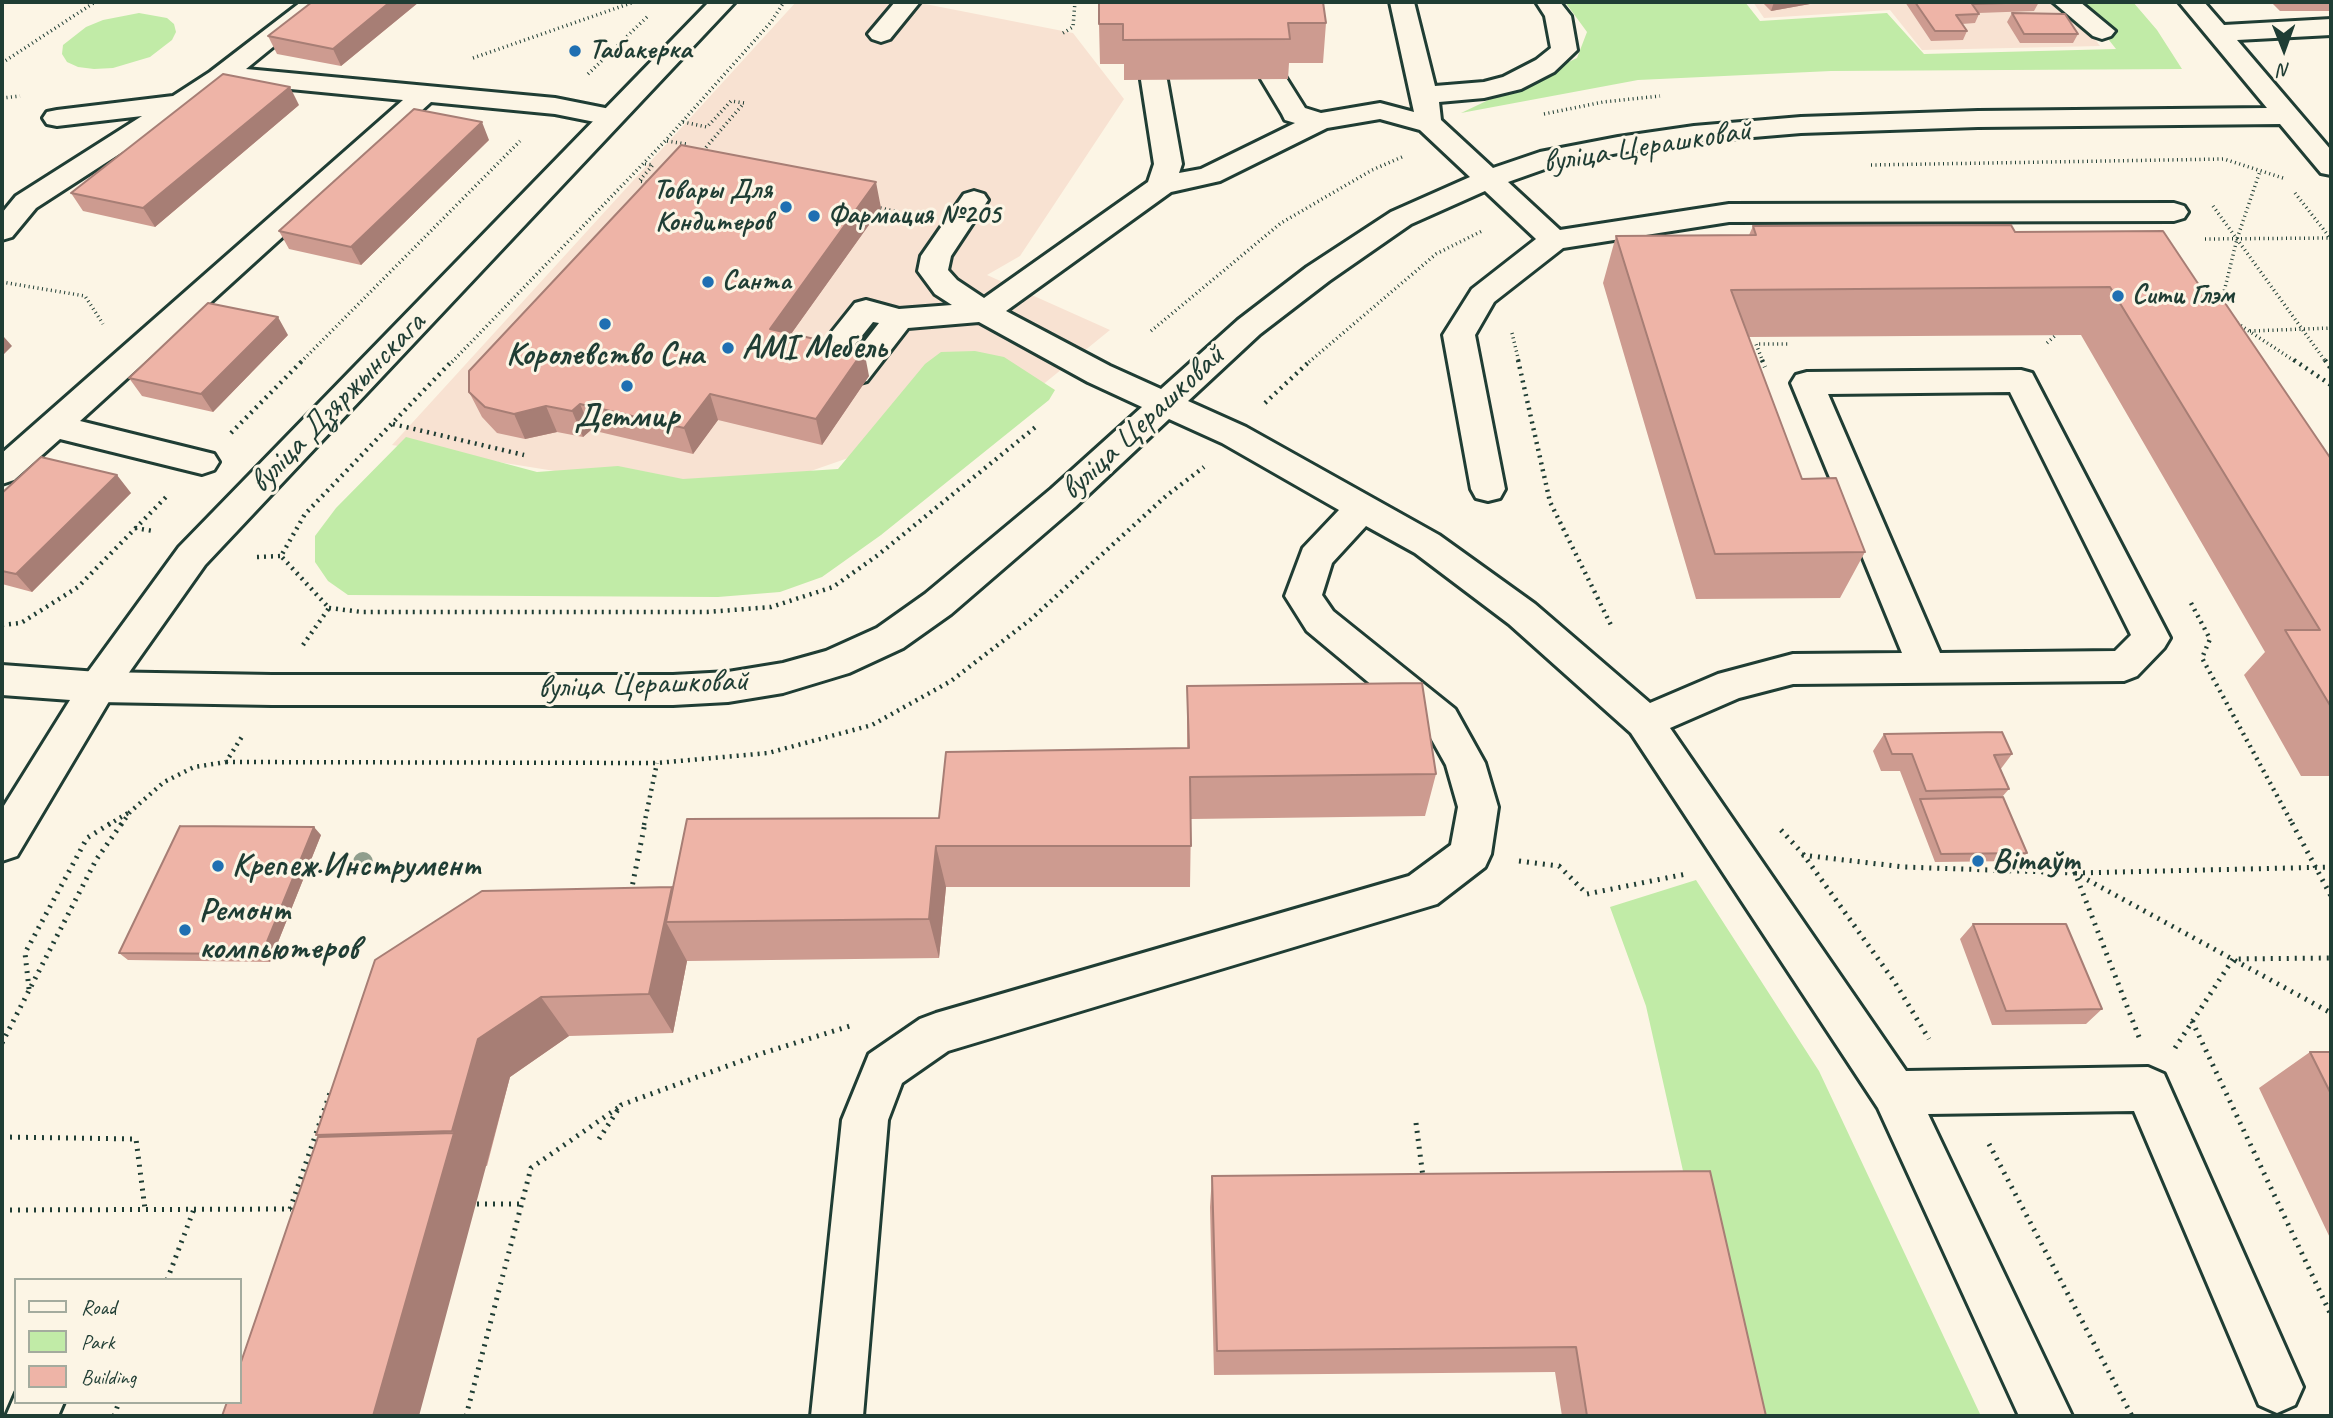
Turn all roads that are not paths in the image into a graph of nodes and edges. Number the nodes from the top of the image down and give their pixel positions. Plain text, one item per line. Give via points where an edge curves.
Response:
1 (316, 2) edge
2 (723, 2) edge
3 (908, 2) edge
4 (1402, 2) edge
5 (1548, 2) edge
6 (2066, 2) edge
7 (2190, 2) edge
8 (2331, 27) edge
9 (2102, 31) dead end
10 (2218, 33) junction
11 (881, 34) dead end
12 (224, 75) junction
13 (1275, 79) edge
14 (1154, 80) edge
15 (425, 94) junction
16 (1424, 95) junction
17 (182, 103) junction
18 (2287, 116) junction
19 (610, 117) junction
20 (57, 118) dead end
21 (1320, 121) junction
22 (1430, 124) junction
23 (2331, 167) edge
24 (1489, 178) junction
25 (1161, 187) junction
26 (974, 200) dead end
27 (2174, 212) dead end
28 (2, 231) edge
29 (1554, 240) junction
30 (984, 312) junction
31 (899, 319) junction
32 (822, 365) edge
33 (856, 373) edge
34 (1164, 403) junction
35 (53, 426) junction
36 (202, 462) road end
37 (2, 472) edge
38 (1488, 489) dead end
39 (1363, 507) junction
40 (1927, 667) junction
41 (2, 680) edge
42 (98, 687) junction
43 (1645, 722) junction
44 (2, 844) edge
45 (1894, 1093) junction
46 (2277, 1387) dead end
47 (837, 1416) edge
48 (2046, 1416) edge

1 - 12 street
2 - 19 street, вуліца Дзяржынскага
3 - 11 street
4 - 16 street
5 - 16 street via 1558,16 1564,50 1545,66 1494,88
6 - 9 street
7 - 10 street
8 - 10 street
10 - 18 street
12 - 15 street
12 - 17 street
13 - 21 street via 1296,114
14 - 25 street via 1168,163
15 - 19 street via 555,106
15 - 35 street
16 - 22 street
17 - 20 street
17 - 28 street via 26,201
18 - 23 street
18 - 24 street, вуліца Церашковай via 1801,125 1618,145 1550,158
19 - 42 street, вуліца Дзяржынскага via 192,556
21 - 22 street via 1380,111
21 - 25 street via 1210,175
22 - 24 street
24 - 29 street
24 - 34 street, вуліца Церашковай via 1401,218 1318,274 1249,327
25 - 30 street
26 - 30 street via 936,256 933,271 946,287
27 - 29 street via 1729,213
29 - 38 street via 1483,296 1459,335
30 - 31 street
30 - 34 street
31 - 32 street via 866,310
31 - 33 street
34 - 39 street via 1234,435
34 - 42 street, вуліца Церашковай via 1063,498 938,604 890,638 836,663 783,678 673,690
35 - 36 street
35 - 37 street
39 - 43 street via 1427,544 1522,614
39 - 47 street via 1315,557 1303,596 1320,621 1441,720 1465,763 1478,807 1470,854 1422,891 936,1034 885,1069 865,1120
40 - 40 street via 2124,666 2151,638 2021,381 1807,383
40 - 43 street via 1793,669 1731,685
41 - 42 street, вуліца Церашковай
42 - 44 street, вуліца Дзяржынскага
43 - 45 street
45 - 46 street via 2151,1083
45 - 48 street

